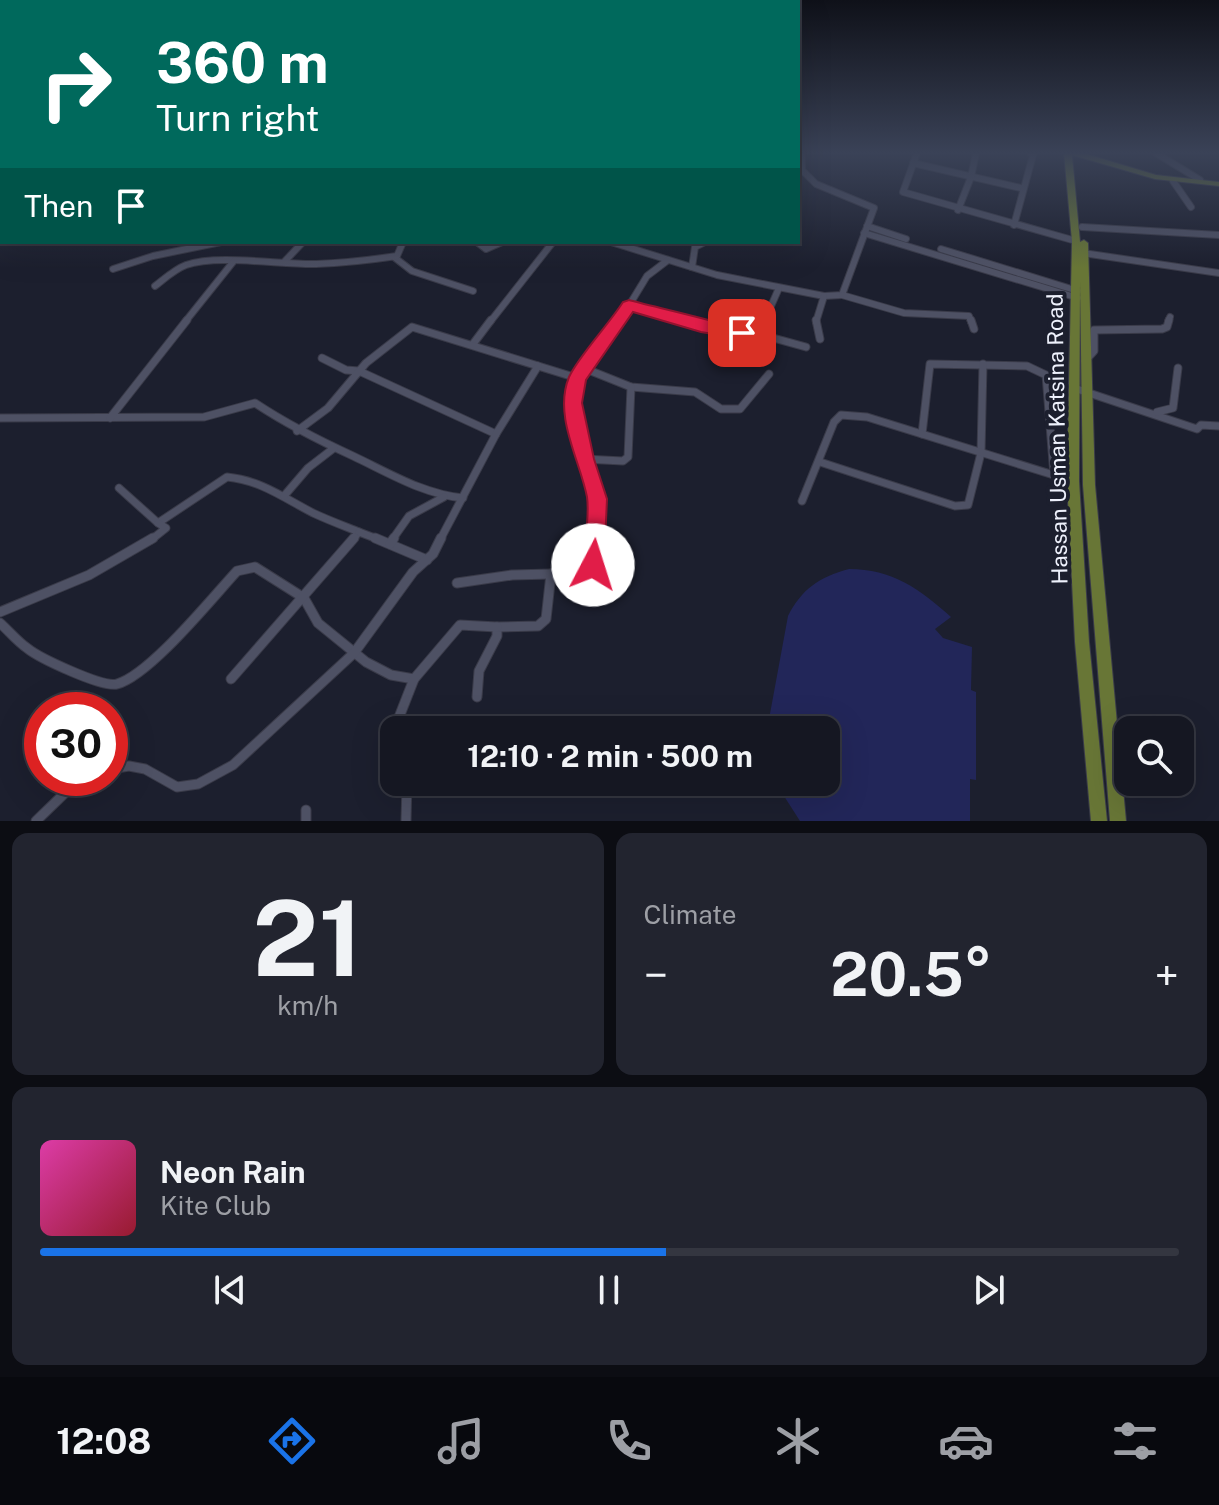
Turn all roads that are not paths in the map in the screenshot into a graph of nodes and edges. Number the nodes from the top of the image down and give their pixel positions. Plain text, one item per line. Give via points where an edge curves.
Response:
1 (835, 191) edge
2 (903, 191) edge
3 (965, 191) edge
4 (1020, 191) edge
5 (1078, 191) edge
6 (1079, 191) edge
7 (1180, 191) edge
8 (1191, 207) dead end
9 (958, 210) junction
10 (1014, 225) junction
11 (1082, 227) junction
12 (866, 229) junction
13 (1219, 235) edge
14 (211, 244) edge
15 (301, 244) edge
16 (403, 244) edge
17 (480, 244) edge
18 (497, 244) edge
19 (551, 244) edge
20 (617, 244) edge
21 (701, 244) edge
22 (1080, 247) junction
23 (394, 257) junction
24 (668, 260) junction
25 (285, 261) junction
26 (233, 262) junction
27 (692, 267) junction
28 (113, 269) dead end
29 (1219, 273) edge
30 (155, 286) dead end
31 (779, 288) junction
32 (473, 291) dead end
33 (842, 295) junction
34 (1079, 295) junction
35 (824, 296) junction
36 (629, 306) junction
37 (1170, 317) dead end
38 (974, 329) dead end
39 (758, 336) junction
40 (820, 339) dead end
41 (473, 344) junction
42 (806, 347) dead end
43 (322, 358) dead end
44 (1085, 361) junction
45 (983, 364) junction
46 (538, 366) junction
47 (1178, 368) dead end
48 (586, 369) junction
49 (359, 371) junction
50 (769, 374) dead end
51 (577, 378) junction
52 (631, 387) junction
53 (1080, 390) junction
54 (1154, 412) junction
55 (0, 418) edge
56 (110, 418) junction
57 (1219, 426) edge
58 (297, 431) junction
59 (496, 434) junction
60 (922, 434) junction
61 (334, 448) junction
62 (981, 453) junction
63 (584, 459) junction
64 (820, 462) junction
65 (1054, 475) junction
66 (1073, 481) junction
67 (119, 488) dead end
68 (284, 496) junction
69 (444, 496) junction
70 (463, 498) junction
71 (802, 501) dead end
72 (158, 523) junction
73 (359, 532) junction
74 (390, 544) junction
75 (427, 560) junction
76 (551, 574) junction
77 (457, 583) dead end
78 (304, 598) junction
79 (0, 612) edge
80 (0, 623) edge
81 (497, 627) junction
82 (354, 653) junction
83 (231, 679) dead end
84 (414, 679) junction
85 (477, 697) dead end
86 (399, 716) edge
87 (128, 766) edge
88 (62, 796) edge
89 (407, 796) edge
90 (36, 821) edge
91 (406, 821) edge
92 (1099, 821) edge
93 (1118, 821) edge

1 - 12 street via 873,206
2 - 9 street
3 - 9 street
4 - 10 street
5 - 22 main road, Hassan Usman Katsina Road
6 - 11 main road, Hassan Usman Katsina Road
7 - 8 street
9 - 10 street
10 - 22 street
11 - 13 street
11 - 22 main road, Hassan Usman Katsina Road
12 - 33 street
12 - 34 street
14 - 28 street
15 - 25 street
16 - 23 street
17 - 18 street via 486,249
19 - 41 street
20 - 24 street
21 - 27 street via 695,247
22 - 29 street
22 - 34 main road, Hassan Usman Katsina Road
23 - 25 street via 315,264
23 - 32 street via 412,271
24 - 27 street
24 - 36 street
25 - 26 street
26 - 30 street via 182,266
26 - 56 street
27 - 31 street
31 - 35 street
31 - 39 street
33 - 35 street
33 - 38 street via 894,313 969,316
34 - 44 main road, Hassan Usman Katsina Road
34 - 53 main road, Hassan Usman Katsina Road
35 - 40 street via 815,325
36 - 39 street
36 - 48 street
37 - 44 street via 1162,329 1094,330 1094,351
39 - 42 street
41 - 46 street
41 - 49 street via 412,327
43 - 49 street
44 - 53 main road, Hassan Usman Katsina Road
45 - 60 street via 930,364
45 - 62 street
45 - 65 street via 1027,366 1046,375
46 - 51 street
46 - 59 street
47 - 54 street via 1173,408
48 - 51 street
48 - 52 street
49 - 58 street via 328,408
49 - 59 street
50 - 52 street via 740,409 733,410 721,409 695,392
51 - 63 street via 573,403
52 - 63 street via 628,457
53 - 54 street
53 - 66 main road, Hassan Usman Katsina Road
53 - 93 main road, Hassan Usman Katsina Road
54 - 57 street via 1197,429
55 - 56 street
56 - 58 street via 204,417 255,403
58 - 61 street
59 - 70 street
60 - 62 street
60 - 64 street via 841,415
61 - 68 street
61 - 69 street
62 - 64 street via 968,505 963,507
62 - 65 street
63 - 76 street via 597,499 593,565
64 - 71 street
65 - 66 street
66 - 92 main road, Hassan Usman Katsina Road
67 - 72 street
68 - 72 street via 254,481 227,477
68 - 73 street
69 - 70 street
69 - 74 street via 409,516
70 - 75 street
72 - 79 street via 166,528 119,559
73 - 74 street
73 - 78 street
74 - 75 street
75 - 82 street
76 - 77 street
76 - 81 street via 546,619 538,626
78 - 80 street via 255,567 237,571 160,653 115,685 29,650
78 - 82 street via 318,623
78 - 83 street
81 - 84 street via 460,625
81 - 85 street via 479,671
82 - 84 street via 391,675
82 - 87 street via 213,778 177,787 150,768
84 - 86 street
88 - 90 street
89 - 91 street

